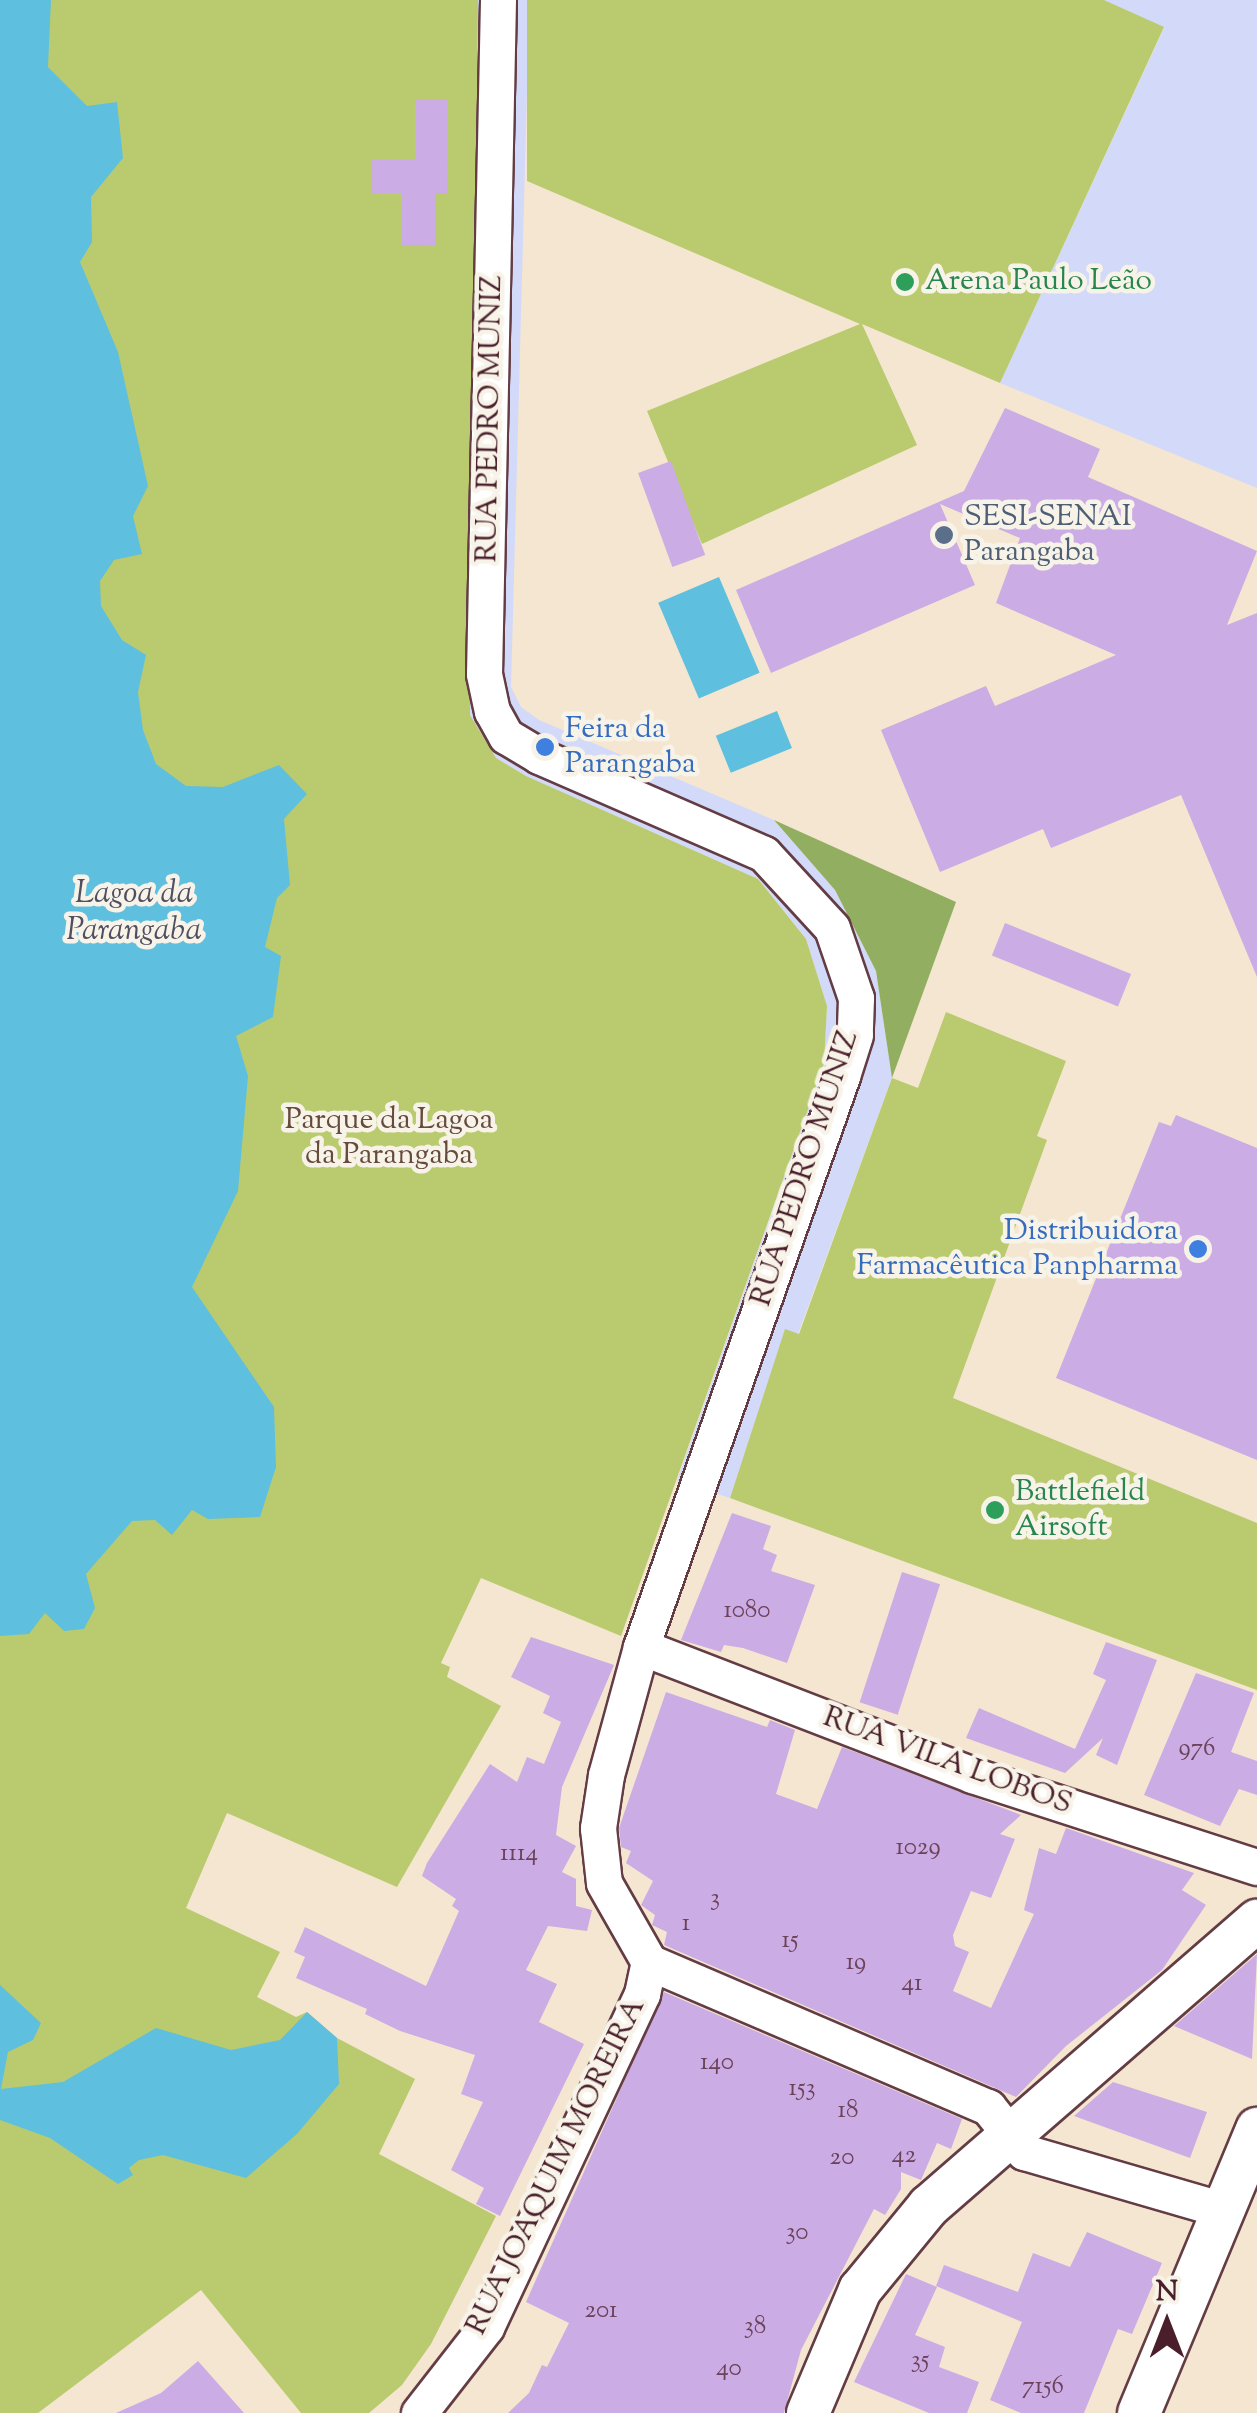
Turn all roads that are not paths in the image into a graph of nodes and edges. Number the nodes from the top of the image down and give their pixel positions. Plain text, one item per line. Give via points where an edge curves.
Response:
1 (498, 0) edge
2 (640, 1647) junction
3 (1257, 1868) edge
4 (1257, 1921) edge
5 (649, 1962) junction
6 (1008, 2134) junction
7 (1252, 2156) edge
8 (1223, 2210) junction
9 (418, 2413) edge
10 (808, 2413) edge
11 (1139, 2413) edge

1 - 2 street, RUA PEDRO MUNIZ via 484,674 492,711 506,736 539,756 764,854 832,928 856,998 855,1035 842,1076
2 - 3 street, RUA VILA LOBOS via 972,1775
2 - 5 street, RUA PEDRO MUNIZ via 598,1828 604,1883
4 - 6 main road
5 - 6 street via 988,2107
5 - 9 street, RUA JOAQUIM MOREIRA via 642,1994 486,2328
6 - 8 street via 1024,2152
6 - 10 main road via 928,2206 872,2273
7 - 8 main road
8 - 11 main road

